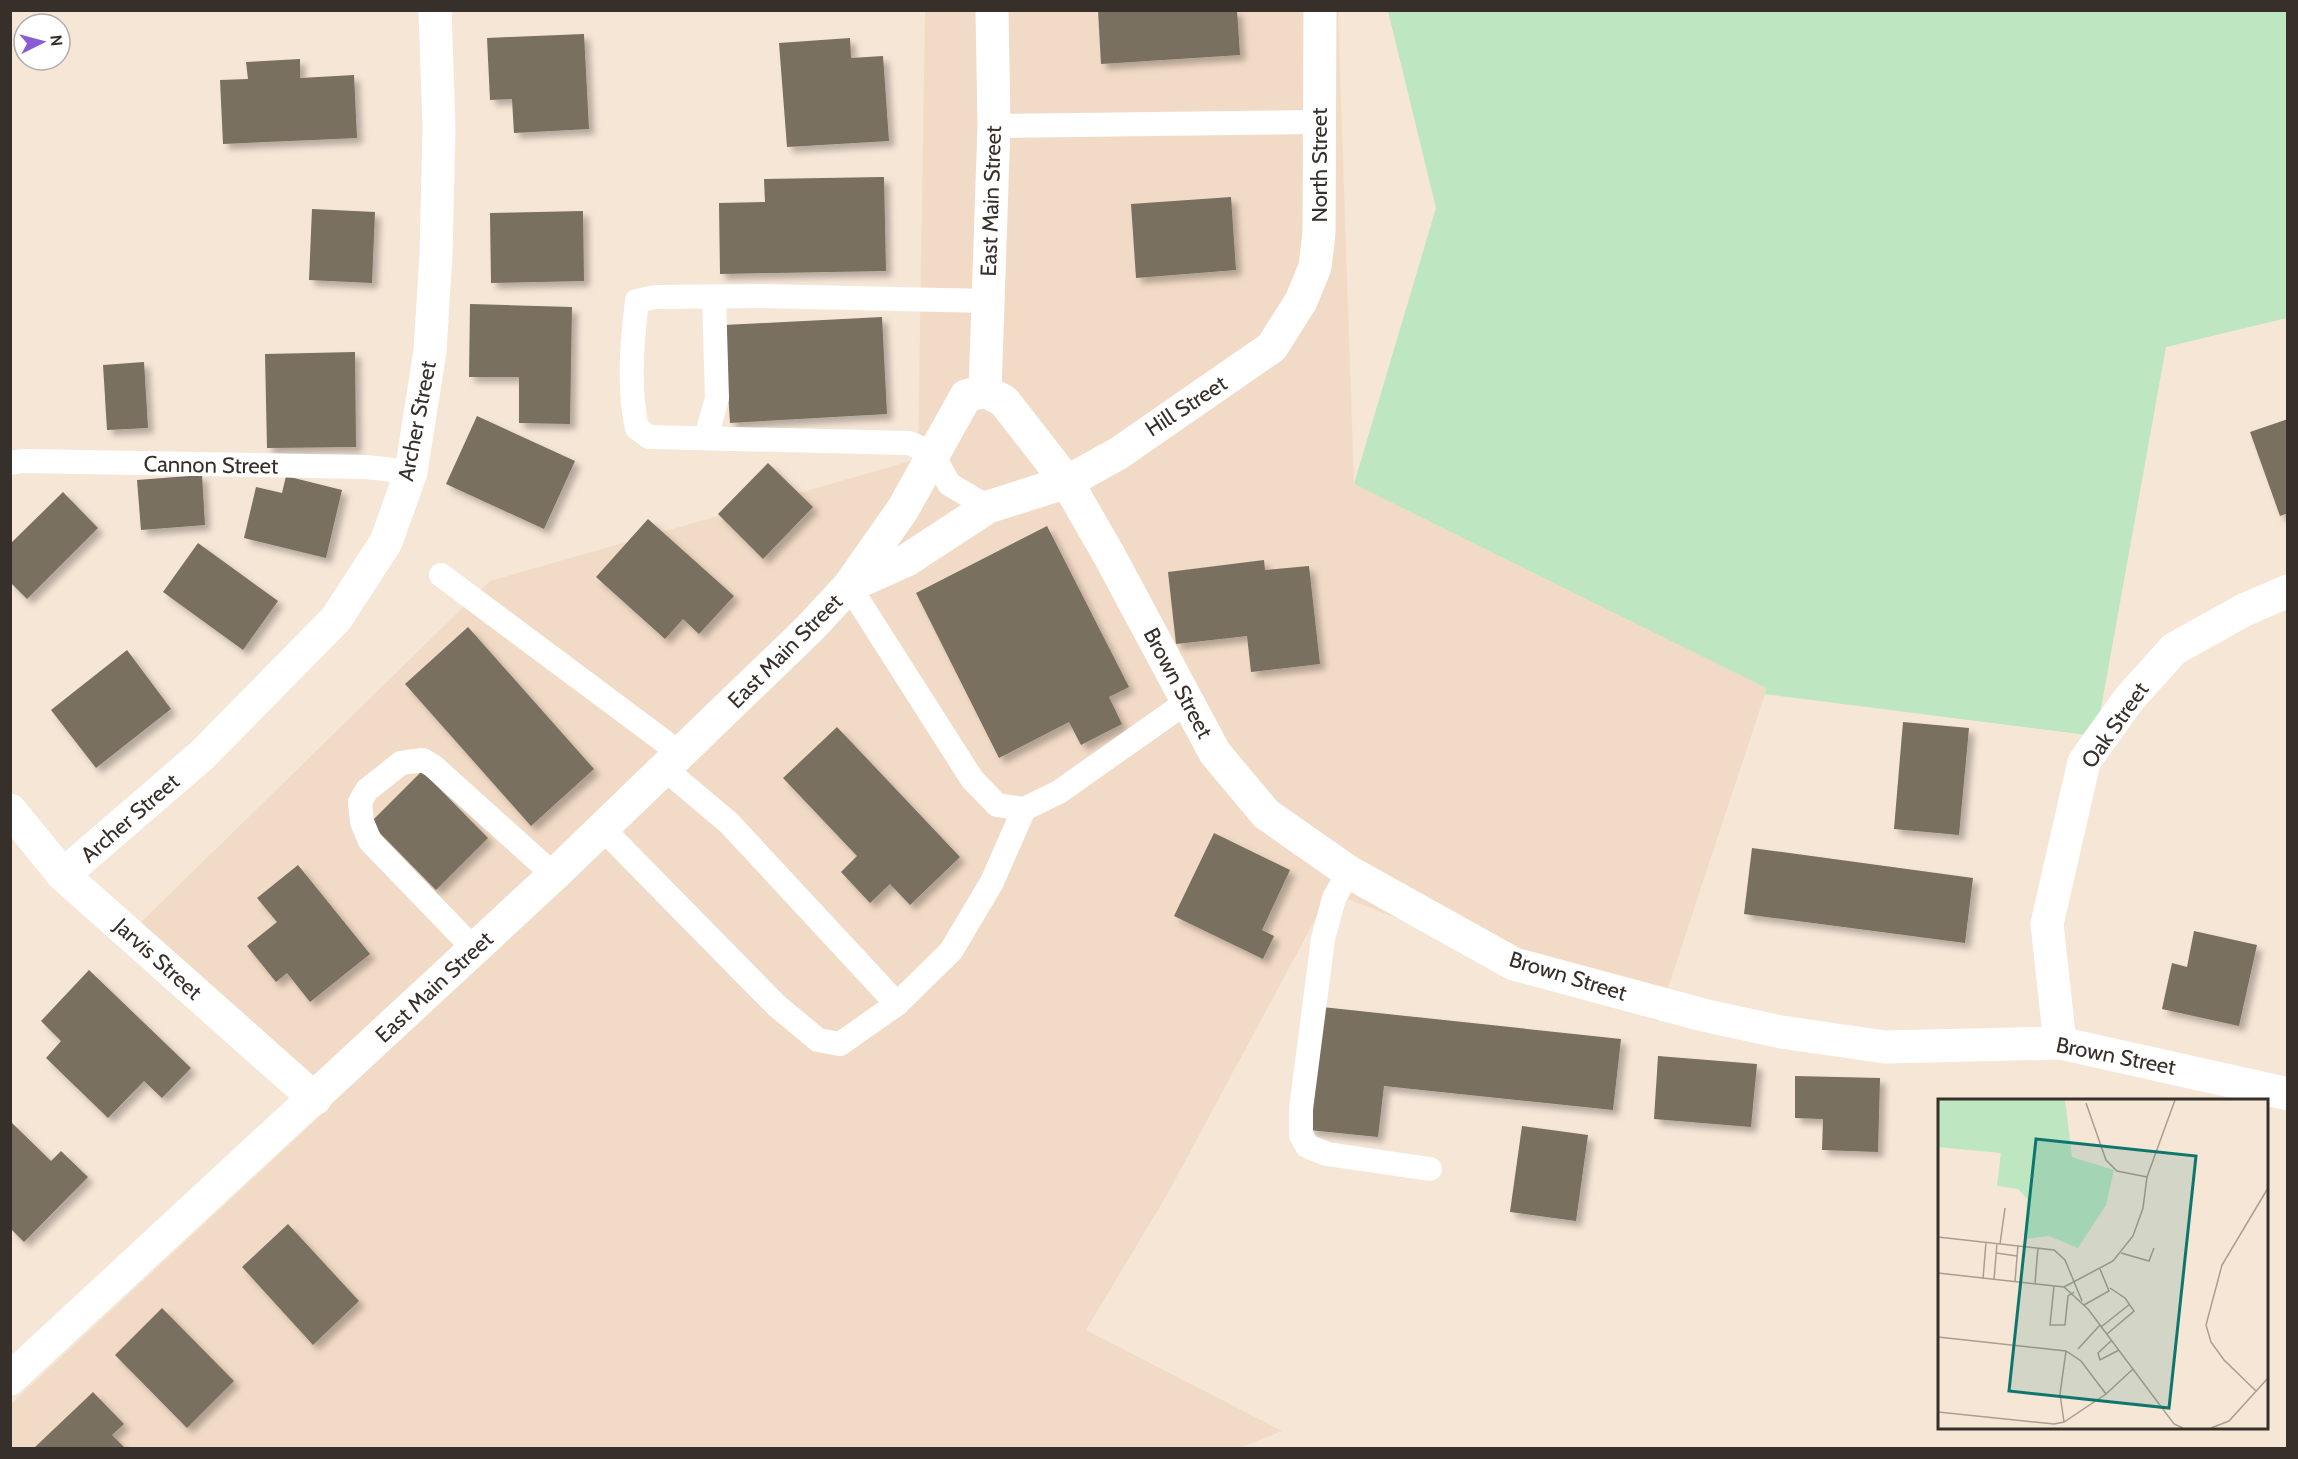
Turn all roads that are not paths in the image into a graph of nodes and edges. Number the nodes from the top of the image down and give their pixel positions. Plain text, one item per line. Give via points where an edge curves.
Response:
1 (435, 10) edge
2 (992, 10) edge
3 (1320, 10) edge
4 (1319, 122) junction
5 (994, 126) junction
6 (714, 297) junction
7 (987, 300) junction
8 (1293, 315) joint
9 (985, 391) junction
10 (706, 438) junction
11 (932, 453) junction
12 (10, 463) edge
13 (411, 472) junction
14 (1067, 482) junction
15 (988, 507) junction
16 (441, 575) dead end
17 (849, 586) junction
18 (2288, 591) edge
19 (1188, 701) junction
20 (673, 762) junction
21 (1024, 809) junction
22 (10, 810) edge
23 (602, 828) junction
24 (1349, 872) junction
25 (63, 875) junction
26 (554, 875) junction
27 (474, 949) junction
28 (897, 1004) junction
29 (2060, 1043) junction
30 (2288, 1094) edge
31 (315, 1099) junction
32 (1430, 1169) dead end
33 (10, 1379) edge

1 - 13 street, Archer Street via 439,128 436,255 430,351
2 - 5 street, East Main Street
3 - 4 street, North Street
4 - 5 lane
4 - 8 street, North Street via 1319,234 1315,267
5 - 7 street, East Main Street
6 - 7 lane
6 - 10 lane via 717,398
6 - 10 lane via 655,297 637,301 633,330 632,406 637,428 649,437
7 - 9 street, East Main Street
8 - 14 street, Hill Street via 1272,347 1119,453
9 - 11 street, East Main Street via 966,396
9 - 14 street via 1004,401
10 - 11 lane via 909,443
11 - 15 lane via 949,484
11 - 17 street, East Main Street via 903,509
12 - 13 lane, Cannon Street via 354,467
13 - 25 street, Archer Street via 386,542 336,619 201,756
14 - 15 street, East Main Street
14 - 19 street, Brown Street
15 - 17 street, East Main Street via 907,560
16 - 20 lane
17 - 20 street, East Main Street
17 - 21 lane via 972,779 997,806
18 - 29 street, Oak Street via 2244,610 2174,649 2129,699 2084,762 2047,924
19 - 21 lane via 1059,792
19 - 24 street, Brown Street via 1215,753 1266,814
20 - 23 street, East Main Street
20 - 28 lane
21 - 28 lane via 992,882 951,951
22 - 25 street, Jarvis Street
23 - 26 street, East Main Street
23 - 28 lane via 777,1006 818,1040 840,1044
24 - 29 street, Brown Street via 1514,964 1704,1015 1781,1032 1885,1047
24 - 32 lane via 1334,898 1323,939 1301,1135 1307,1146 1327,1154
25 - 31 street, Jarvis Street
26 - 27 street, East Main Street
26 - 27 lane via 502,825 423,760 401,763 367,790 360,802 370,841
27 - 31 street, East Main Street
29 - 30 street, Brown Street
31 - 33 street, East Main Street

